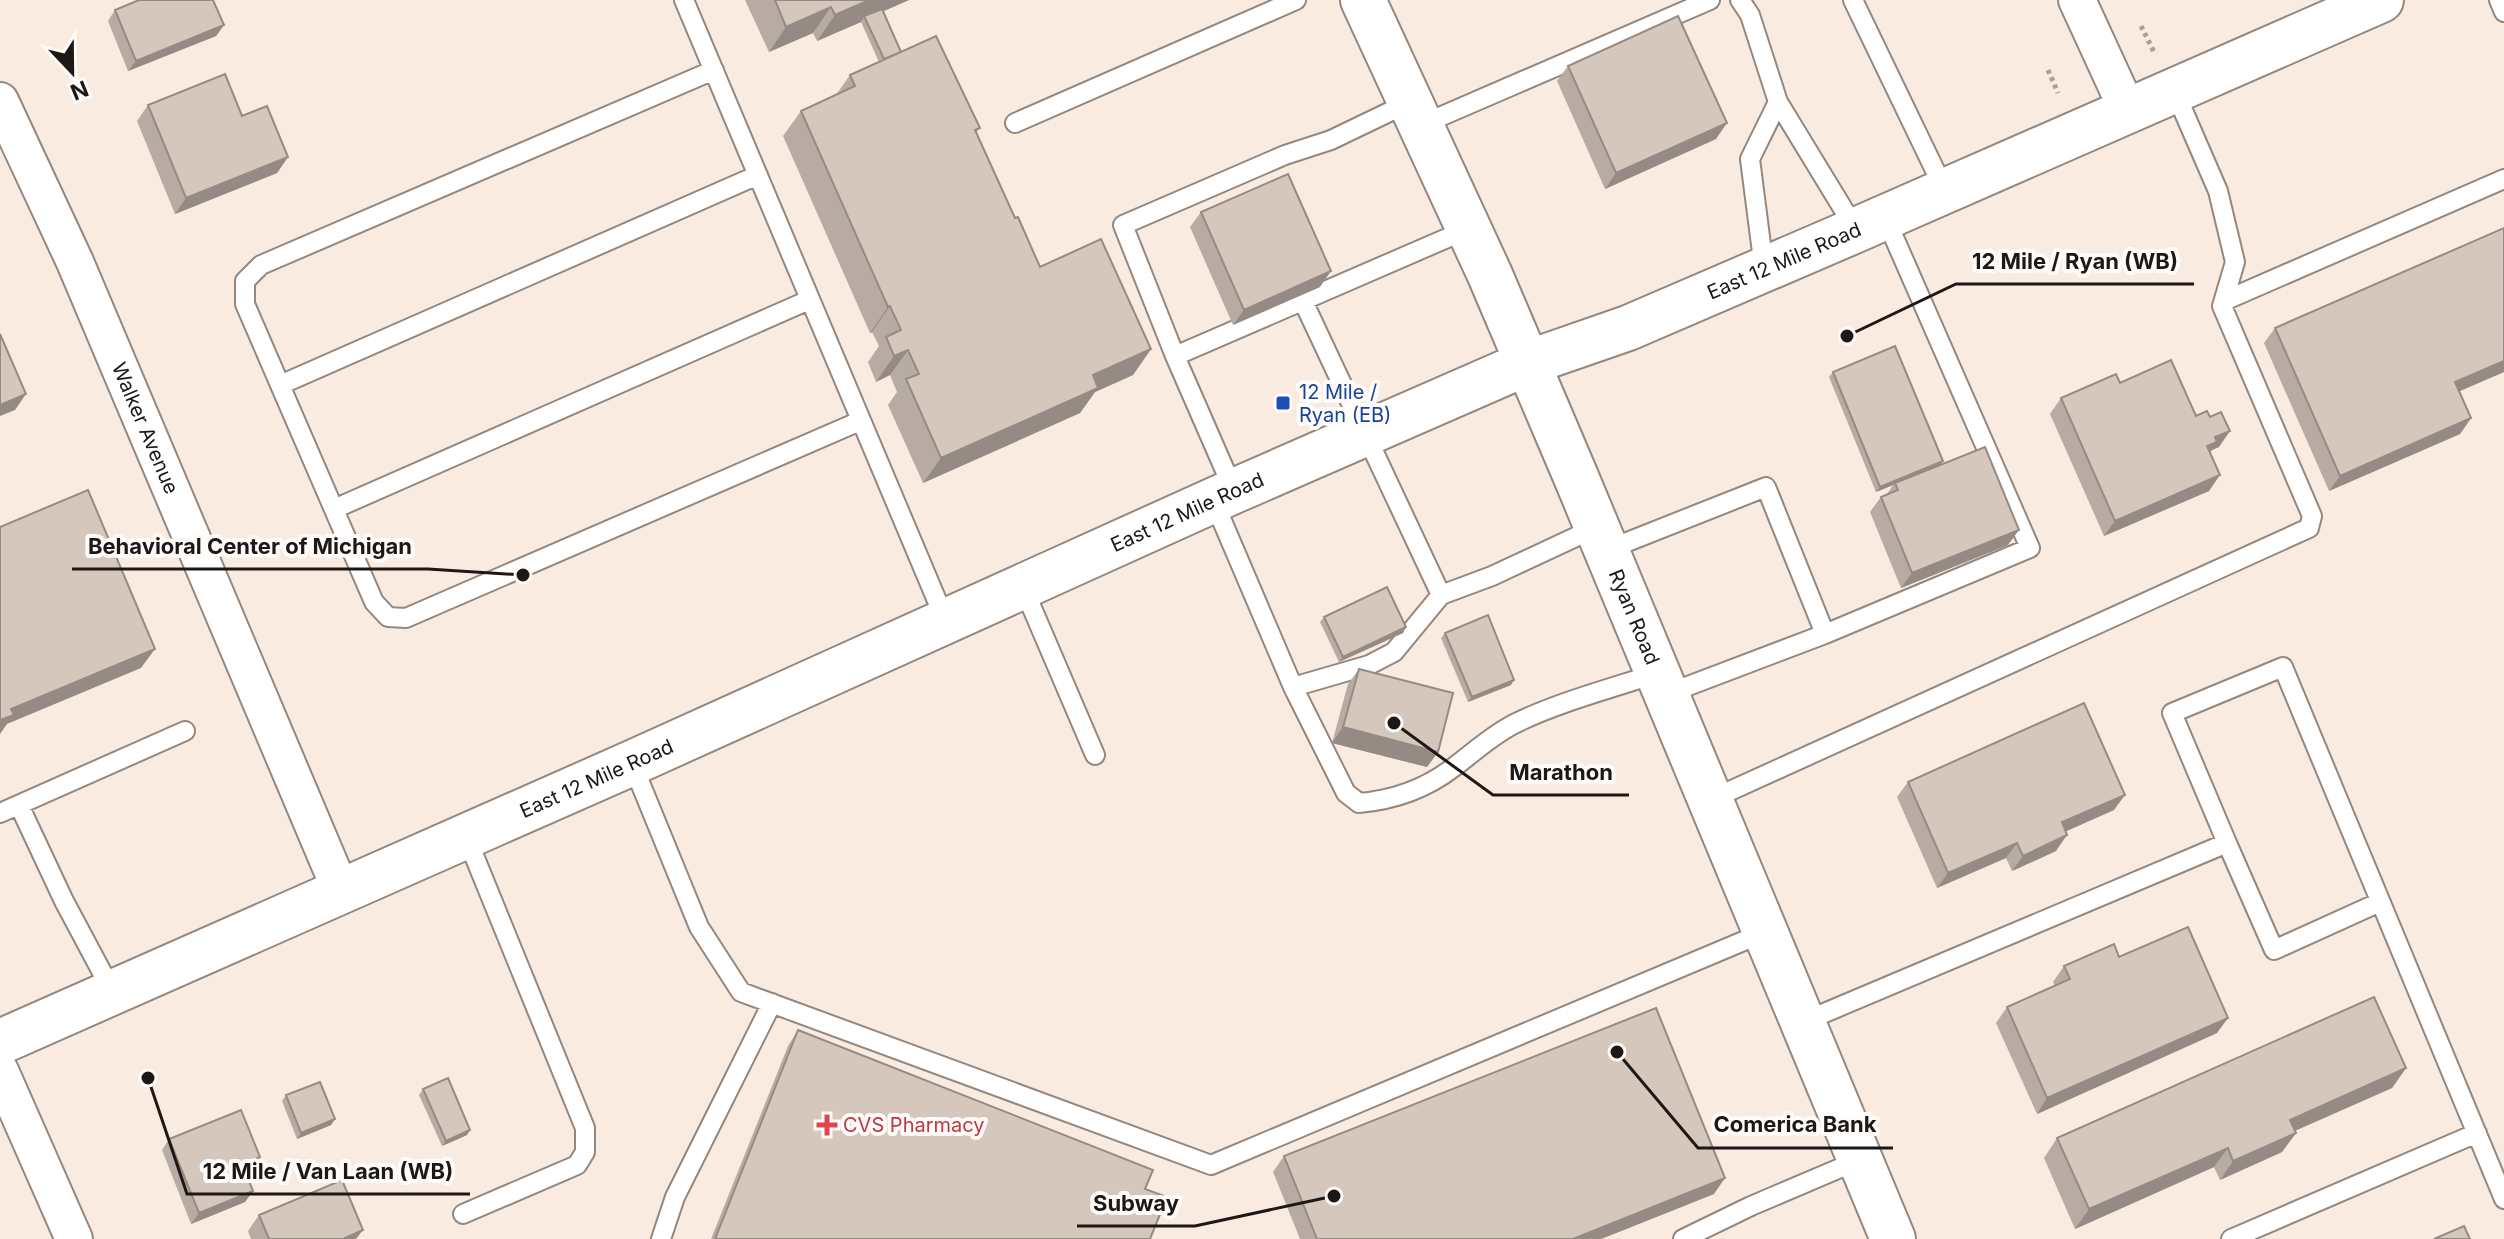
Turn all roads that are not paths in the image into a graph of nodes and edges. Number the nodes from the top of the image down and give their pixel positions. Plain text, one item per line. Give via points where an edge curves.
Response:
1 (684, 0) edge
2 (1296, 0) edge
3 (1363, 0) edge
4 (1710, 0) edge
5 (1740, 0) edge
6 (1853, 0) edge
7 (2077, 0) edge
8 (2381, 0) edge
9 (2499, 0) edge
10 (2504, 12) edge
11 (714, 70) junction
12 (2175, 92) junction
13 (0, 101) edge
14 (1778, 102) junction
15 (2128, 111) junction
16 (1415, 113) junction
17 (1015, 123) dead end
18 (758, 175) junction
19 (2504, 179) edge
20 (1945, 191) junction
21 (1871, 224) junction
22 (1468, 229) junction
23 (1764, 269) junction
24 (809, 300) junction
25 (1303, 301) junction
26 (2224, 301) junction
27 (1175, 356) junction
28 (1527, 363) junction
29 (280, 385) junction
30 (860, 421) junction
31 (1366, 434) junction
32 (1224, 496) junction
33 (334, 509) junction
34 (1602, 539) junction
35 (1023, 587) junction
36 (1441, 595) junction
37 (946, 622) junction
38 (1825, 634) junction
39 (1662, 683) junction
40 (1293, 687) junction
41 (185, 731) dead end
42 (1095, 755) dead end
43 (632, 763) junction
44 (1710, 800) junction
45 (19, 805) junction
46 (0, 813) edge
47 (466, 836) junction
48 (2227, 843) junction
49 (341, 891) junction
50 (2380, 902) junction
51 (1765, 932) junction
52 (112, 991) junction
53 (772, 1003) junction
54 (1803, 1022) junction
55 (0, 1042) edge
56 (0, 1071) edge
57 (2477, 1133) junction
58 (1860, 1160) junction
59 (2504, 1199) edge
60 (463, 1214) dead end
61 (74, 1239) edge
62 (661, 1239) edge
63 (1683, 1239) edge
64 (1893, 1239) edge
65 (2231, 1239) edge

1 - 11 lane
2 - 17 lane
3 - 16 main road, Ryan Road
4 - 16 lane
5 - 14 lane via 1750,15
6 - 20 lane
7 - 15 street
8 - 12 main road, East 12 Mile Road
9 - 10 lane
11 - 18 lane
11 - 29 lane via 261,265 245,281 245,304
12 - 15 main road, East 12 Mile Road
12 - 26 lane via 2218,191 2235,262
13 - 49 street, Walker Avenue via 75,262
14 - 21 lane
14 - 23 lane via 1750,159
15 - 20 main road, East 12 Mile Road
16 - 22 main road, Ryan Road
16 - 27 lane via 1285,155 1123,225
18 - 24 lane
18 - 29 lane
19 - 26 lane
20 - 21 main road, East 12 Mile Road
21 - 23 main road, East 12 Mile Road
21 - 38 lane via 2030,548
22 - 25 lane
22 - 28 main road, Ryan Road
23 - 28 main road, East 12 Mile Road via 1628,328
24 - 30 lane
24 - 33 lane
25 - 27 lane
25 - 31 lane
26 - 44 lane via 2312,516 2309,528
27 - 32 lane
28 - 31 main road, East 12 Mile Road
28 - 34 main road, Ryan Road
29 - 33 lane
30 - 33 lane via 406,618 388,617 374,602
30 - 37 lane
31 - 32 main road, East 12 Mile Road
31 - 36 lane
32 - 35 main road, East 12 Mile Road
32 - 40 lane
34 - 36 lane
34 - 38 lane via 1766,487
34 - 39 main road, Ryan Road
35 - 37 main road, East 12 Mile Road
35 - 42 lane
36 - 40 lane via 1394,652 1369,665
37 - 43 main road, East 12 Mile Road
38 - 39 lane
39 - 40 lane via 1516,723 1426,786 1359,803 1346,793
39 - 44 main road, Ryan Road
41 - 45 lane
43 - 47 main road, East 12 Mile Road
43 - 53 lane via 699,927 741,992
44 - 51 main road, Ryan Road
45 - 46 lane
45 - 52 lane
47 - 49 main road, East 12 Mile Road
47 - 60 lane via 585,1128 585,1152 577,1165
48 - 50 lane via 2274,950
48 - 50 lane via 2172,713 2283,667
48 - 54 lane
49 - 52 main road, East 12 Mile Road
50 - 57 lane
51 - 53 lane via 1211,1165
51 - 54 main road, Ryan Road
52 - 55 main road, East 12 Mile Road
53 - 62 lane via 675,1197
54 - 58 main road, Ryan Road
56 - 61 street
57 - 59 lane
57 - 65 lane
58 - 63 lane
58 - 64 main road, Ryan Road

